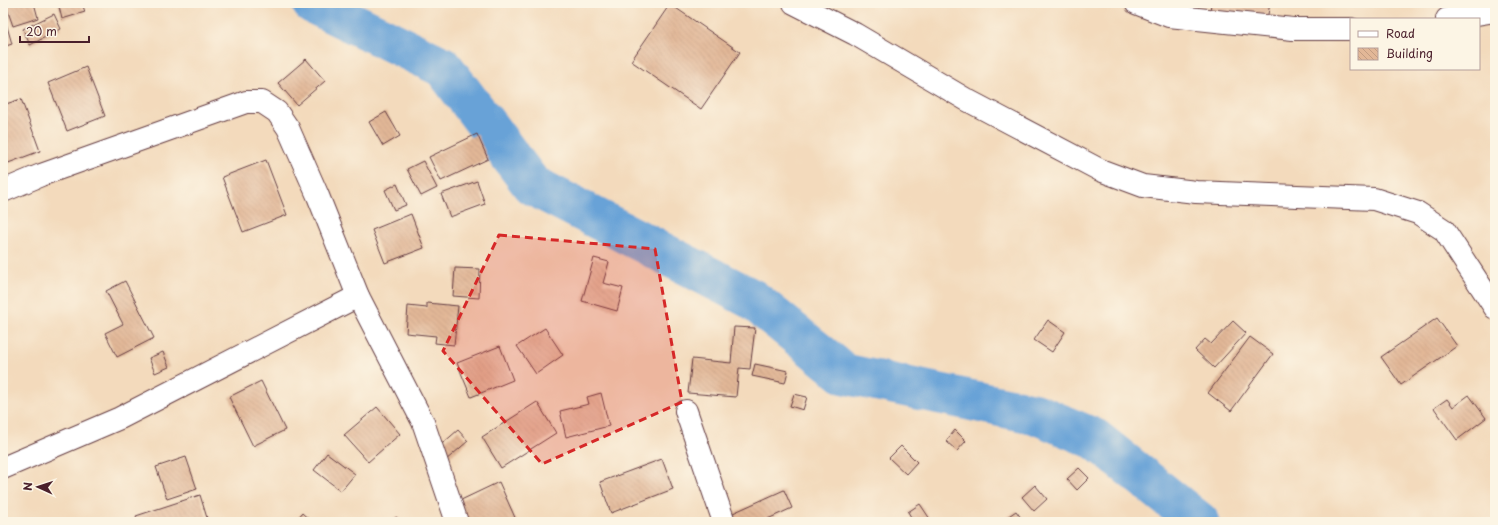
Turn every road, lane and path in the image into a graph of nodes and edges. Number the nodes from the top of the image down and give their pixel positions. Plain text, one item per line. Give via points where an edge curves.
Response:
1 (794, 3) edge
2 (1136, 3) edge
3 (1495, 11) edge
4 (1453, 18) edge
5 (1350, 29) edge
6 (3, 191) edge
7 (358, 296) junction
8 (1495, 308) edge
9 (686, 411) dead end
10 (3, 468) edge
11 (457, 522) edge
12 (724, 522) edge

1 - 8 street via 855,34 967,100 1100,170 1143,186 1196,192 1374,199 1418,213 1444,230
2 - 5 street via 1169,16 1293,29
3 - 4 street
6 - 7 street via 246,102 262,102 277,112 288,128
7 - 10 street via 120,418
7 - 11 street via 423,422
9 - 12 street

